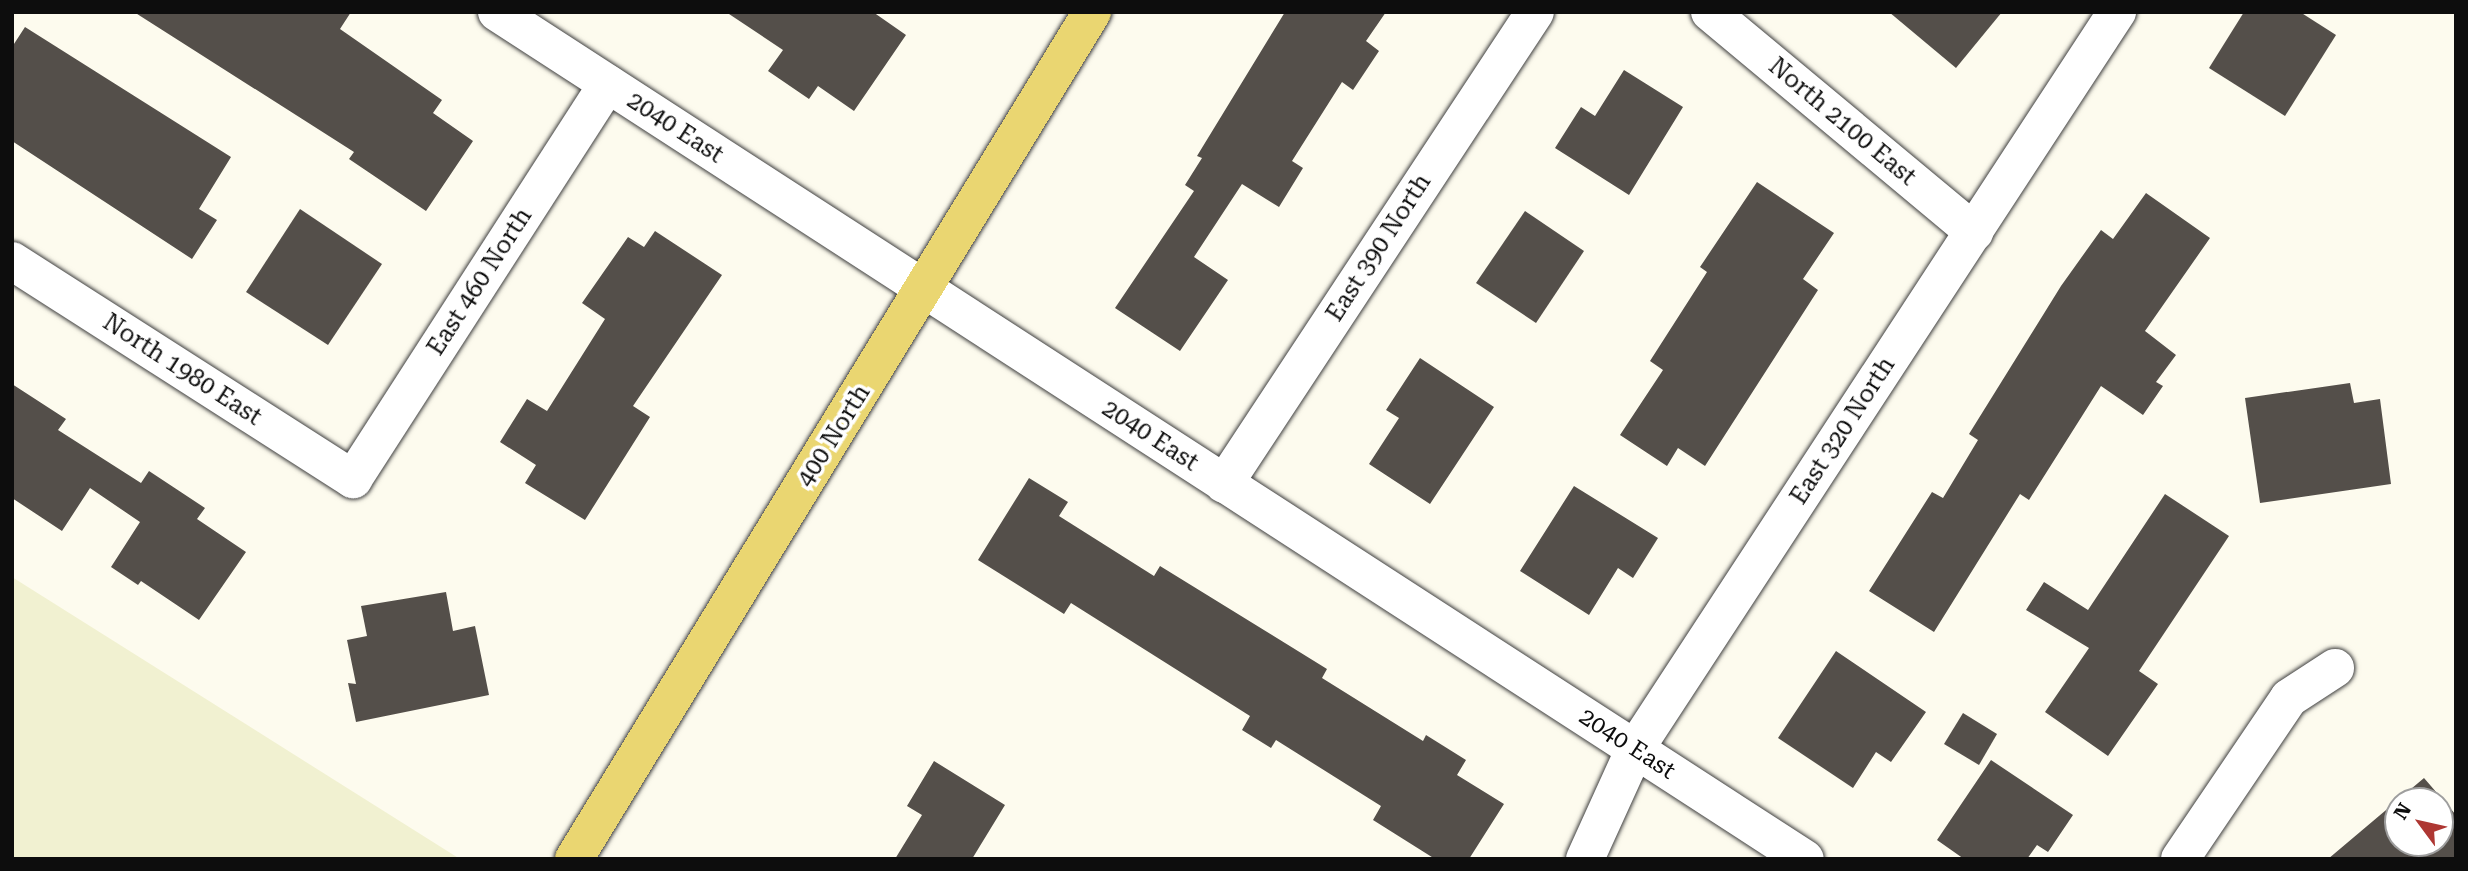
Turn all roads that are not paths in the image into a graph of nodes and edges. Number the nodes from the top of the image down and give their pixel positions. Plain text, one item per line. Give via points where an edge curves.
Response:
1 (497, 12) edge
2 (1091, 12) edge
3 (1535, 12) edge
4 (1710, 12) edge
5 (2117, 12) edge
6 (608, 84) junction
7 (1974, 232) junction
8 (12, 261) edge
9 (925, 290) junction
10 (353, 479) joint
11 (1224, 484) junction
12 (2335, 668) dead end
13 (1635, 749) junction
14 (574, 859) edge
15 (1585, 859) edge
16 (1805, 859) edge
17 (2180, 859) edge

1 - 6 street, 2040 East
2 - 9 main road, 400 North
3 - 11 street, East 390 North
4 - 7 street, North 2100 East
5 - 7 street, East 320 North
6 - 9 street, 2040 East
6 - 10 street, East 460 North
7 - 13 street, East 320 North
8 - 10 street, North 1980 East
9 - 11 street, 2040 East
9 - 14 main road, 400 North
11 - 13 street, 2040 East
12 - 17 street via 2289,698
13 - 15 street, East 320 North
13 - 16 street, 2040 East

